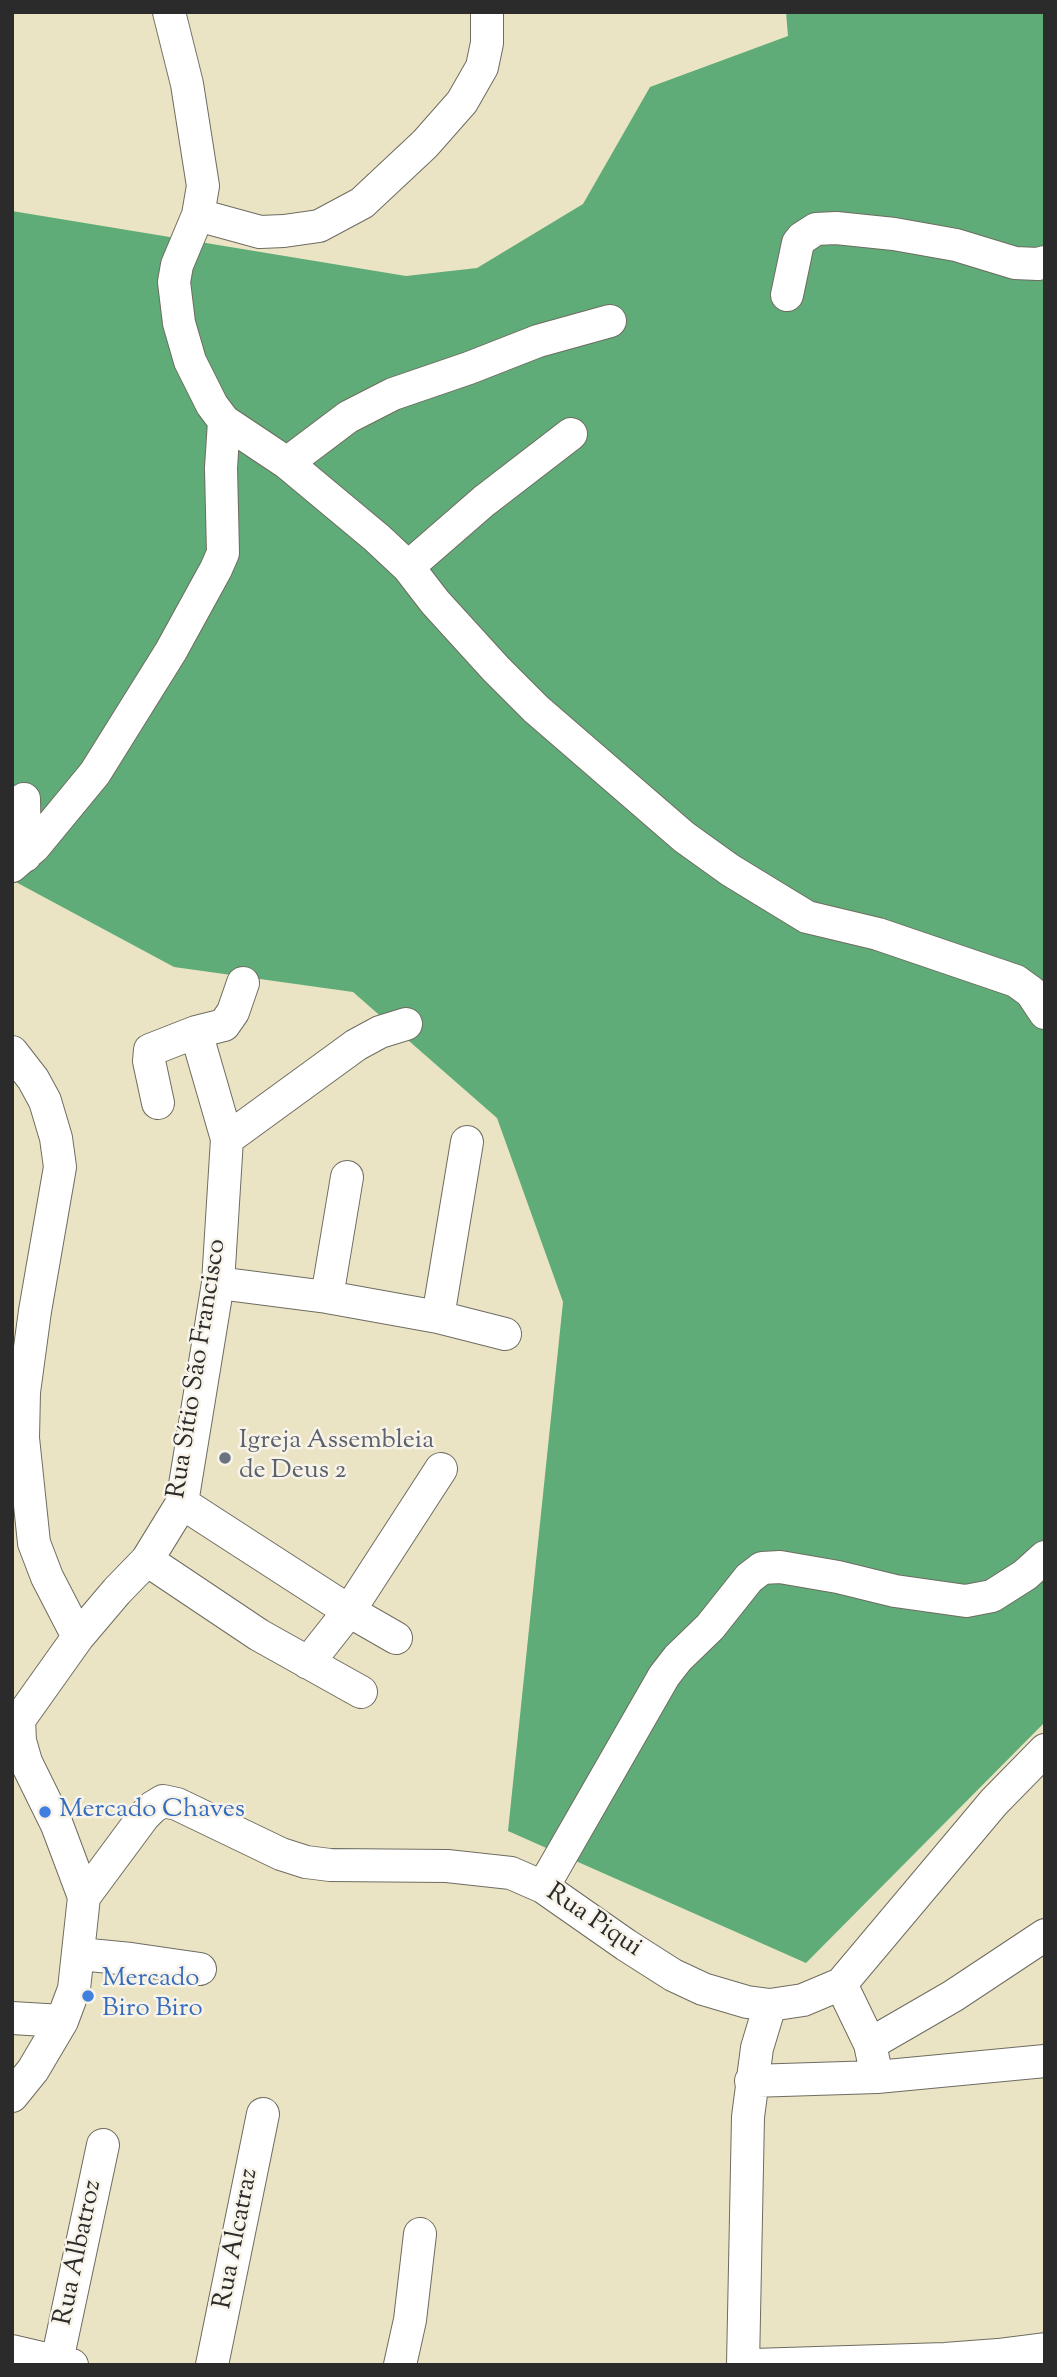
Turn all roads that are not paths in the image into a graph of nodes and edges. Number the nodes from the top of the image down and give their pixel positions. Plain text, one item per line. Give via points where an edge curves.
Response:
1 (169, 12) edge
2 (487, 12) edge
3 (198, 215) junction
4 (1045, 262) edge
5 (787, 295) dead end
6 (610, 321) dead end
7 (224, 421) junction
8 (571, 434) dead end
9 (286, 463) junction
10 (408, 567) junction
11 (24, 799) dead end
12 (19, 861) edge
13 (243, 983) dead end
14 (1045, 1013) edge
15 (406, 1024) dead end
16 (196, 1032) junction
17 (12, 1052) edge
18 (158, 1103) dead end
19 (227, 1139) junction
20 (467, 1142) dead end
21 (347, 1177) dead end
22 (218, 1283) junction
23 (327, 1297) junction
24 (438, 1317) junction
25 (505, 1334) dead end
26 (18, 1391) edge
27 (441, 1469) dead end
28 (183, 1503) junction
29 (1045, 1557) edge
30 (147, 1560) junction
31 (349, 1611) junction
32 (78, 1637) junction
33 (396, 1638) dead end
34 (308, 1663) junction
35 (361, 1692) dead end
36 (1045, 1751) edge
37 (543, 1887) junction
38 (84, 1897) junction
39 (1045, 1935) edge
40 (79, 1954) junction
41 (200, 1969) dead end
42 (841, 1984) junction
43 (769, 2005) junction
44 (12, 2018) edge
45 (62, 2021) junction
46 (870, 2044) junction
47 (1045, 2061) edge
48 (877, 2077) junction
49 (751, 2081) junction
50 (12, 2096) edge
51 (263, 2114) dead end
52 (103, 2146) dead end
53 (420, 2234) dead end
54 (1045, 2349) edge
55 (12, 2351) edge
56 (65, 2363) edge
57 (212, 2365) edge
58 (400, 2365) edge
59 (743, 2365) edge
60 (753, 2365) edge

1 - 3 street via 199,155 203,186
2 - 3 street via 482,67 461,102 425,144 362,203 319,226 284,231 260,232
3 - 7 street via 174,282 179,323 190,361
4 - 5 street via 1015,263 956,245 894,234 816,229 798,243
6 - 9 street via 538,341 393,394 348,417
7 - 9 street
7 - 12 street via 223,553 216,569 95,773
8 - 10 street
9 - 10 street
10 - 14 street via 536,709 645,806 730,870 807,917 878,934 1016,981 1031,992
11 - 12 street
13 - 16 street via 228,1021
15 - 19 street via 356,1045
16 - 18 street via 149,1052
16 - 19 street, Rua Sítio São Francisco
17 - 26 street via 45,1101 60,1167
19 - 22 street, Rua Sítio São Francisco
20 - 24 street
21 - 23 street
22 - 23 street
22 - 28 street, Rua Sítio São Francisco
23 - 24 street
24 - 25 street
26 - 32 street via 34,1543
27 - 31 street
28 - 30 street, Rua Sítio São Francisco
28 - 31 street
29 - 37 street via 992,1596 966,1601 780,1567 755,1573 664,1676
30 - 32 street, Rua Sítio São Francisco
30 - 34 street
31 - 33 street
31 - 34 street
32 - 38 street, Rua Sítio São Francisco via 19,1720 26,1762 57,1825
34 - 35 street
36 - 42 street, Rua Piqui via 994,1802
37 - 38 street, Rua Piqui via 511,1873 485,1869 306,1862 163,1801 144,1816
37 - 43 street, Rua Piqui via 673,1975 703,1989
38 - 40 street
39 - 46 street
40 - 41 street
40 - 45 street via 74,1989
42 - 43 street, Rua Piqui via 803,2000
42 - 46 street
43 - 49 street
44 - 45 street
45 - 50 street
46 - 48 street
47 - 48 street
48 - 49 street
49 - 59 street
51 - 57 street, Rua Alcatraz
52 - 56 street, Rua Albatroz
53 - 58 street
54 - 60 street via 958,2358
55 - 56 street

